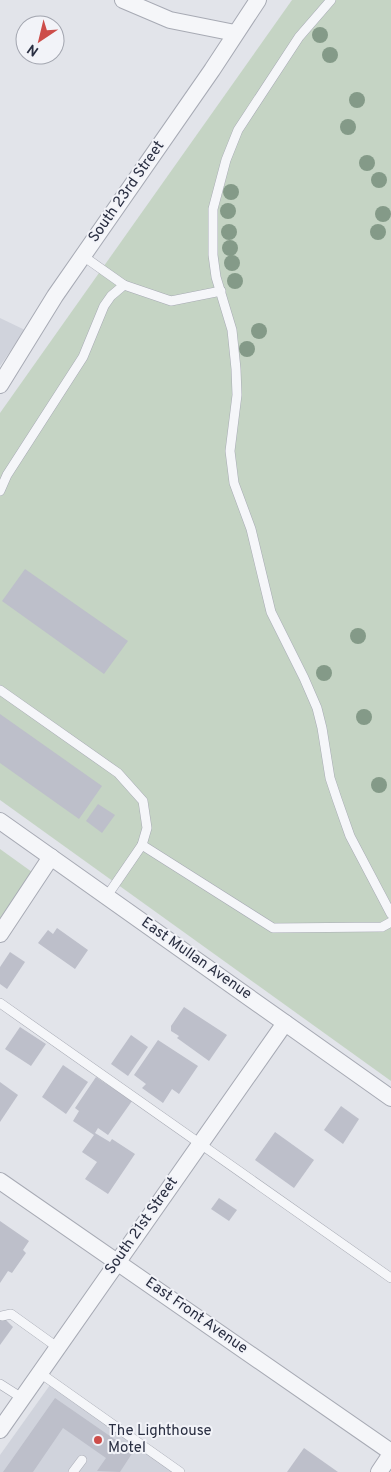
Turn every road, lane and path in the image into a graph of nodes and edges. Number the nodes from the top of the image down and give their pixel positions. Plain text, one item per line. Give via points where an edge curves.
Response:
1 (124, 0) edge
2 (258, 0) edge
3 (331, 0) edge
4 (235, 34) junction
5 (82, 256) junction
6 (124, 285) junction
7 (221, 291) junction
8 (3, 375) edge
9 (0, 491) edge
10 (0, 690) edge
11 (0, 821) edge
12 (142, 845) junction
13 (51, 857) junction
14 (107, 896) junction
15 (391, 914) edge
16 (391, 922) edge
17 (0, 934) edge
18 (0, 1003) edge
19 (285, 1023) junction
20 (391, 1098) edge
21 (201, 1143) junction
22 (0, 1181) edge
23 (117, 1262) junction
24 (391, 1278) edge
25 (2, 1316) dead end
26 (58, 1347) junction
27 (40, 1373) junction
28 (0, 1384) edge
29 (22, 1398) junction
30 (0, 1430) edge
31 (391, 1453) edge
32 (82, 1460) dead end
33 (73, 1472) edge
34 (180, 1472) edge
35 (379, 1472) edge

1 - 4 street via 170,20
2 - 4 street, South 23rd Street
3 - 7 lane via 299,37 238,130 226,160 213,209 212,233
4 - 5 street, South 23rd Street
5 - 6 lane
5 - 8 street, South 23rd Street
6 - 7 lane via 171,301
6 - 9 lane via 104,306 83,357
7 - 15 lane via 232,330 236,369 237,396 230,452 234,483 251,530 271,612 317,708 336,799 350,836
10 - 12 lane via 118,773 143,801 147,828
11 - 13 street, East Mullan Avenue
12 - 14 lane
12 - 16 lane via 273,928 382,926
13 - 14 street, East Mullan Avenue
13 - 17 street
14 - 19 street, East Mullan Avenue
18 - 21 lane
19 - 20 street, East Mullan Avenue
19 - 21 street, South 21st Street
21 - 23 street, South 21st Street
21 - 24 lane
22 - 23 street, East Front Avenue
23 - 26 street, South 21st Street
23 - 31 street, East Front Avenue
25 - 26 lane via 11,1314
26 - 27 street, South 21st Street
27 - 29 street, South 21st Street
27 - 34 lane
28 - 29 lane
29 - 30 street, South 21st Street
31 - 35 street
32 - 33 lane

